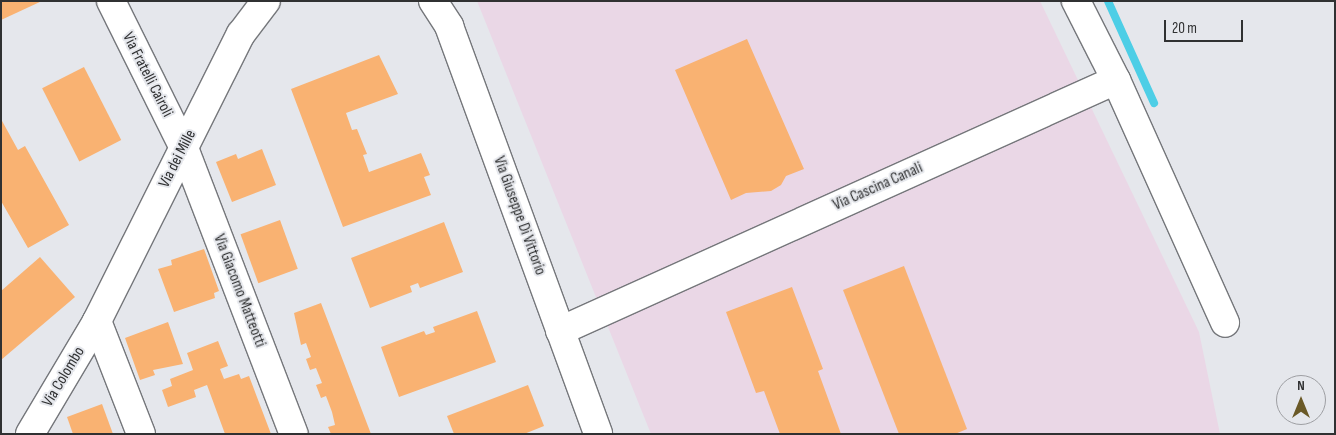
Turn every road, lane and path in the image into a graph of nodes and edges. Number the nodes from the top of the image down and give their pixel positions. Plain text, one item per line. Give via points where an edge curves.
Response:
1 (110, 1) edge
2 (266, 1) edge
3 (433, 1) edge
4 (1076, 1) edge
5 (1116, 80) junction
6 (184, 148) junction
7 (97, 321) junction
8 (1225, 323) dead end
9 (560, 331) junction
10 (30, 434) edge
11 (141, 434) edge
12 (294, 434) edge
13 (598, 434) edge

1 - 6 street, Via Fratelli Cairoli
2 - 6 street, Via dei Mille via 240,34
3 - 9 street, Via Giuseppe Di Vittorio via 449,26
4 - 5 street
5 - 8 street
5 - 9 street, Via Cascina Canali
6 - 7 street, Via dei Mille
6 - 12 street, Via Giacomo Matteotti
7 - 10 street, Via Colombo
7 - 11 street
9 - 13 street, Via Giuseppe Di Vittorio

